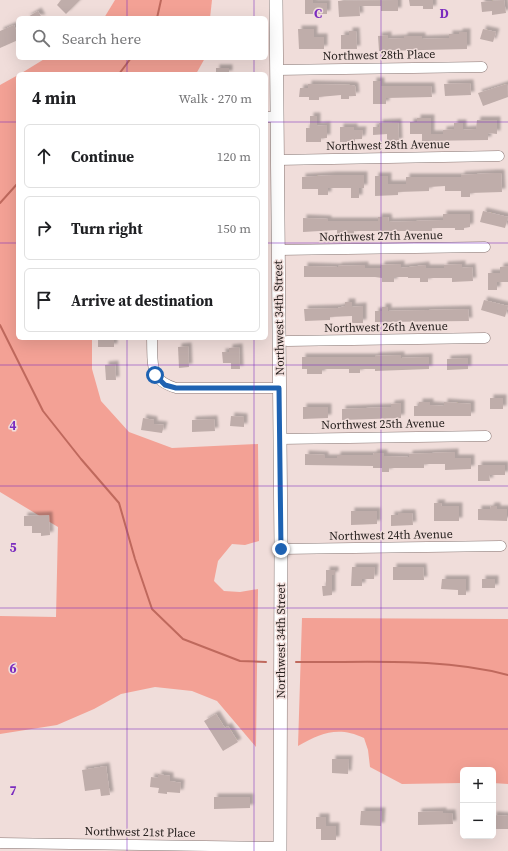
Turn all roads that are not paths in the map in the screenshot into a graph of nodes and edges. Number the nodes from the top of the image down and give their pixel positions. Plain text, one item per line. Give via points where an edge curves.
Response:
1 (276, 0) edge
2 (482, 67) dead end
3 (276, 70) junction
4 (271, 117) edge
5 (499, 156) dead end
6 (277, 160) junction
7 (485, 247) dead end
8 (278, 250) junction
9 (485, 338) dead end
10 (152, 340) edge
11 (287, 341) dead end
12 (279, 388) junction
13 (486, 436) dead end
14 (280, 439) junction
15 (500, 546) dead end
16 (281, 549) junction
17 (0, 843) edge
18 (252, 849) edge
19 (280, 849) edge

1 - 3 main road, Northwest 34th Street
2 - 3 street, Northwest 28th Place
3 - 4 main road, Northwest 34th Street
4 - 6 main road, Northwest 34th Street
5 - 6 street, Northwest 28th Avenue
6 - 8 main road, Northwest 34th Street
7 - 8 street, Northwest 27th Avenue
8 - 12 main road, Northwest 34th Street
9 - 11 street, Northwest 26th Avenue
10 - 12 street via 152,366 155,375 165,385 176,388
12 - 14 main road, Northwest 34th Street
13 - 14 street, Northwest 25th Avenue
14 - 16 main road, Northwest 34th Street
15 - 16 street, Northwest 24th Avenue
16 - 19 main road, Northwest 34th Street
17 - 18 street, Northwest 21st Place
18 - 19 street, Northwest 21st Place

